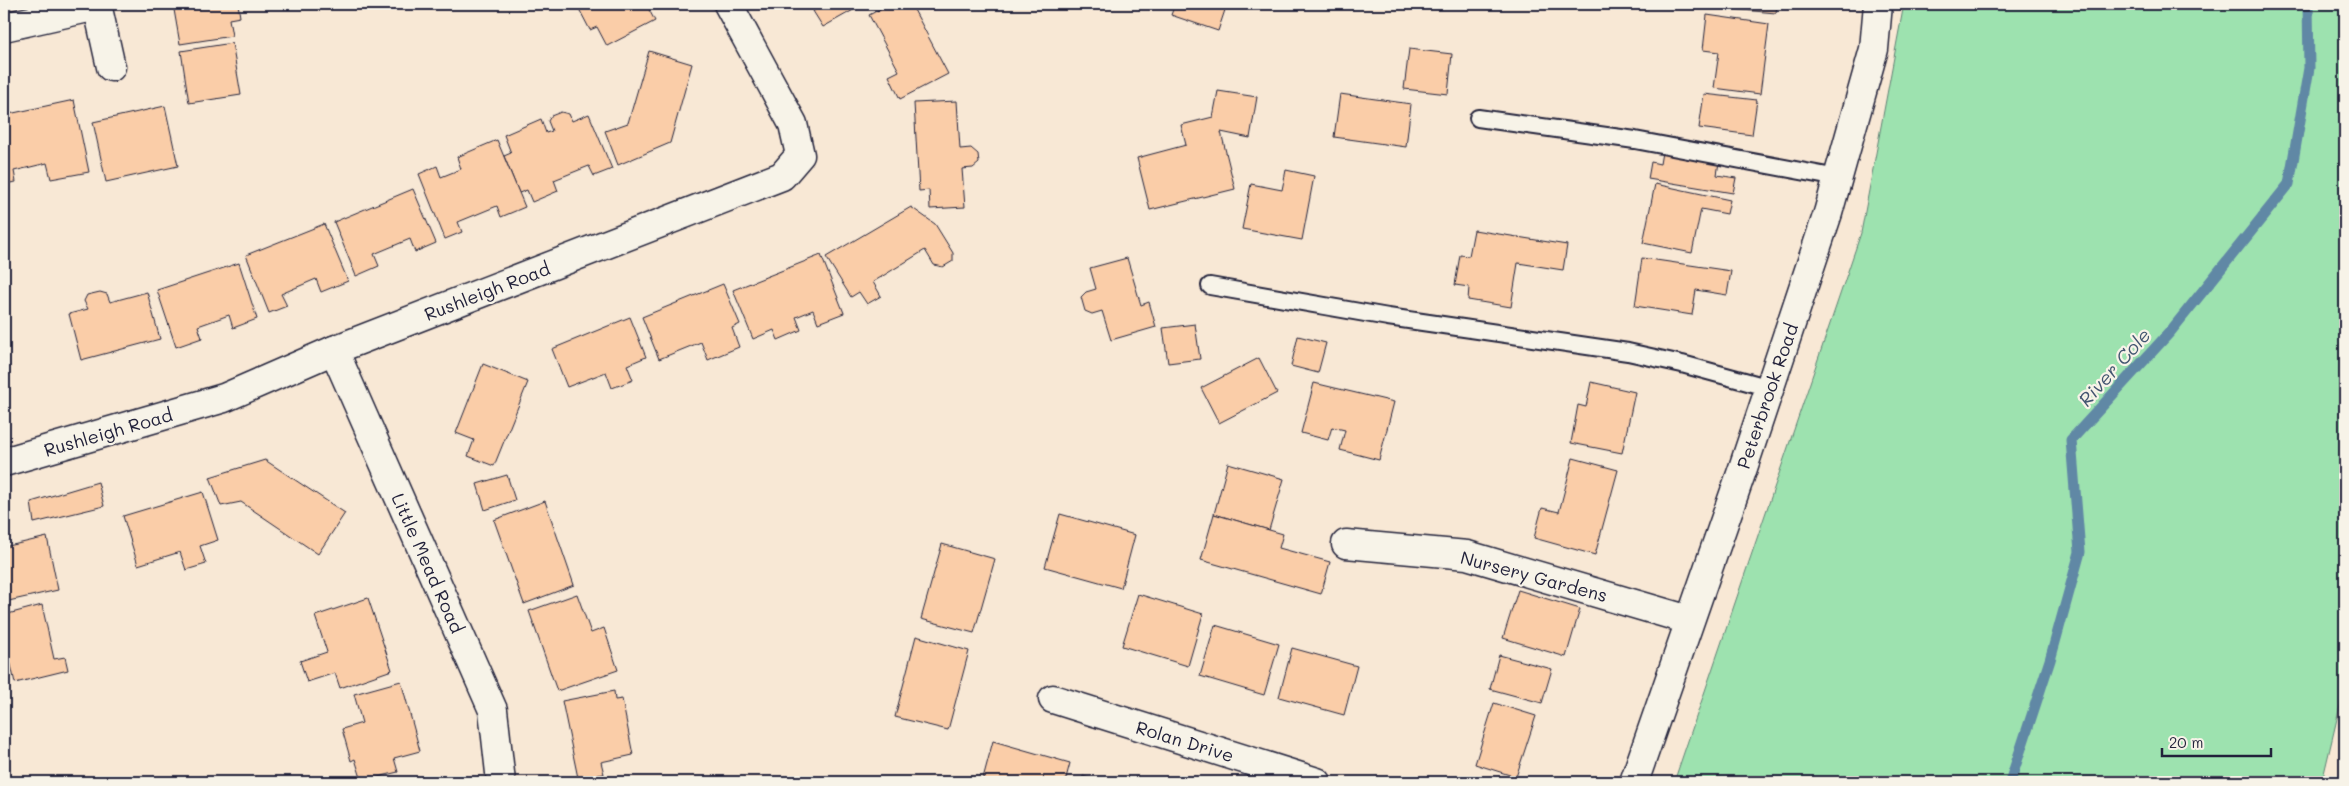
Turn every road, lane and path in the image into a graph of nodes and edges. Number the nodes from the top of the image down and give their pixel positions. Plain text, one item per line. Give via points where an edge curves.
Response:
1 (728, 4) edge
2 (1878, 4) edge
3 (97, 5) edge
4 (4, 27) edge
5 (111, 66) dead end
6 (1478, 118) dead end
7 (1838, 178) junction
8 (1210, 286) dead end
9 (334, 350) junction
10 (1770, 388) junction
11 (4, 462) edge
12 (1346, 544) dead end
13 (1689, 620) junction
14 (1053, 700) dead end
15 (501, 782) edge
16 (1318, 782) edge
17 (1634, 782) edge

1 - 9 street, Rushleigh Road via 793,124 800,155 782,176
2 - 7 street, Peterbrook Road via 1874,49
3 - 4 street
3 - 5 street
6 - 7 lane via 1635,140
7 - 10 street, Peterbrook Road
8 - 10 lane via 1388,317 1628,352
9 - 11 street, Rushleigh Road via 224,398
9 - 15 street, Little Mead Road via 493,710
10 - 13 street, Peterbrook Road
12 - 13 street, Nursery Gardens via 1467,555
13 - 17 street, Peterbrook Road
14 - 16 street, Rolan Drive

